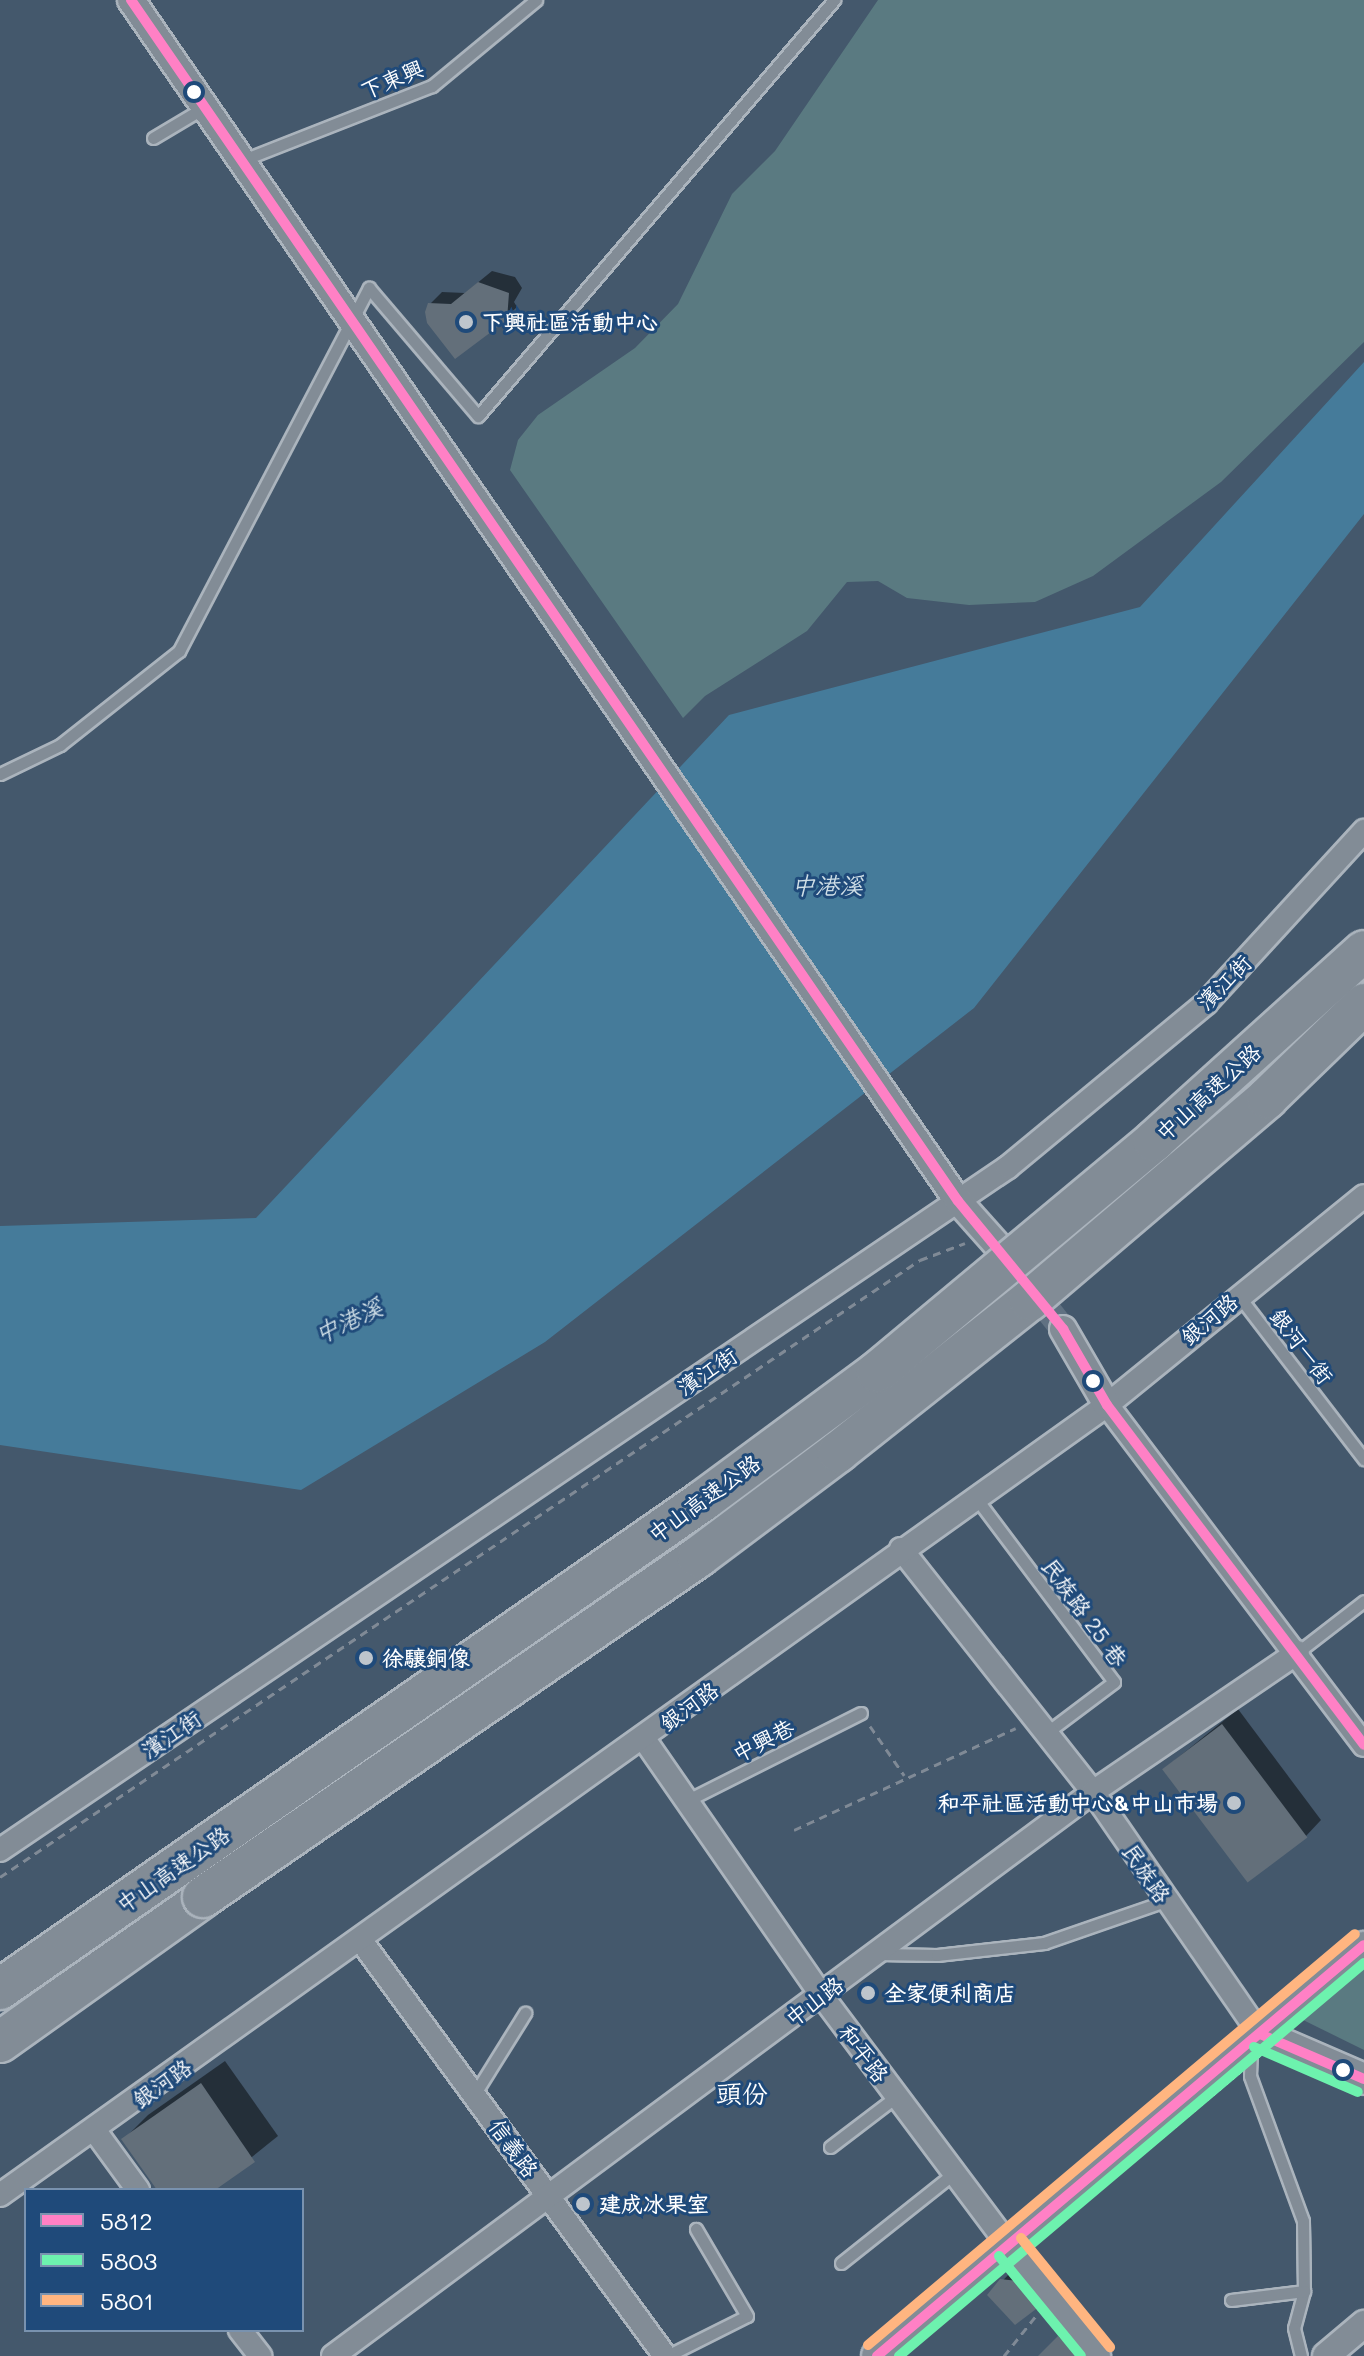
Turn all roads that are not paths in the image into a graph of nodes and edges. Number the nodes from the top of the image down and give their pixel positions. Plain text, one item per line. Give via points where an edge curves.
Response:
1 (536, 0) edge
2 (834, 0) edge
3 (139, 4) edge
4 (205, 107) junction
5 (153, 138) dead end
6 (242, 160) junction
7 (352, 317) junction
8 (0, 774) edge
9 (1364, 831) edge
10 (1364, 951) edge
11 (1364, 1004) edge
12 (1364, 1196) edge
13 (958, 1201) junction
14 (992, 1238) tunnel mouth
15 (1238, 1295) junction
16 (1063, 1329) tunnel mouth
17 (1107, 1405) junction
18 (1364, 1459) edge
19 (975, 1497) junction
20 (901, 1549) junction
21 (1364, 1601) edge
22 (1298, 1652) junction
23 (861, 1713) road end
24 (1041, 1726) junction
25 (644, 1739) junction
26 (1364, 1745) edge
27 (1093, 1792) junction
28 (684, 1802) junction
29 (0, 1850) edge
30 (1165, 1901) junction
31 (362, 1942) junction
32 (1364, 1945) edge
33 (877, 1954) junction
34 (0, 1989) edge
35 (822, 1996) junction
36 (525, 2013) dead end
37 (1260, 2034) junction
38 (0, 2042) edge
39 (1364, 2079) edge
40 (474, 2095) junction
41 (897, 2096) junction
42 (95, 2131) junction
43 (830, 2147) dead end
44 (954, 2173) junction
45 (137, 2188) edge
46 (0, 2195) edge
47 (550, 2197) junction
48 (696, 2229) dead end
49 (1010, 2247) junction
50 (841, 2263) dead end
51 (1304, 2291) junction
52 (1231, 2300) dead end
53 (1364, 2324) edge
54 (242, 2332) edge
55 (260, 2356) edge
56 (333, 2356) edge
57 (666, 2356) edge
58 (877, 2356) edge
59 (1099, 2356) edge
60 (1301, 2356) edge
61 (1326, 2356) edge

1 - 6 lane, 下東興 via 432,86
2 - 7 lane via 478,416 369,288
3 - 4 street
4 - 5 lane
4 - 6 street
6 - 7 street
7 - 8 lane via 179,651 60,745
7 - 13 street
9 - 13 street, 濱江街 via 1206,1003 1008,1167
10 - 34 highway, 中山高速公路, bridge via 1154,1141 877,1372 666,1526
11 - 38 highway, 中山高速公路, bridge via 1267,1098 1053,1280 850,1442 698,1557
12 - 15 street, 銀河路
13 - 14 street
13 - 29 street, 濱江街
15 - 17 street, 銀河路
15 - 18 lane, 銀河一街
16 - 17 street
17 - 19 street, 銀河路
17 - 22 street
19 - 20 street, 銀河路
19 - 24 lane, 民族路 25 巷 via 1114,1682
20 - 24 street, 民族路
20 - 25 street, 銀河路
21 - 22 lane
22 - 26 street
22 - 27 street, 中山路
23 - 28 lane, 中興巷
24 - 27 street, 民族路
25 - 28 street, 和平路
25 - 31 street, 銀河路
27 - 30 street, 民族路
27 - 33 street, 中山路
28 - 35 street, 和平路
30 - 33 lane via 1044,1943 937,1955
30 - 37 street, 民族路
31 - 40 street, 信義路
31 - 42 street, 銀河路
32 - 37 street
33 - 35 street, 中山路
35 - 41 street, 和平路
35 - 47 street, 中山路
36 - 40 lane
37 - 39 main road
37 - 49 main road
37 - 51 lane via 1251,2049 1250,2076 1303,2221
40 - 47 street, 信義路
41 - 43 lane
41 - 44 street, 和平路
42 - 45 street
42 - 46 street, 銀河路
44 - 49 street, 和平路
44 - 50 lane
47 - 56 street, 中山路
47 - 57 street, 信義路
48 - 57 lane via 747,2316
49 - 58 main road
49 - 59 street, 和平路
51 - 52 lane
51 - 60 lane via 1294,2328
53 - 61 street
54 - 55 street

